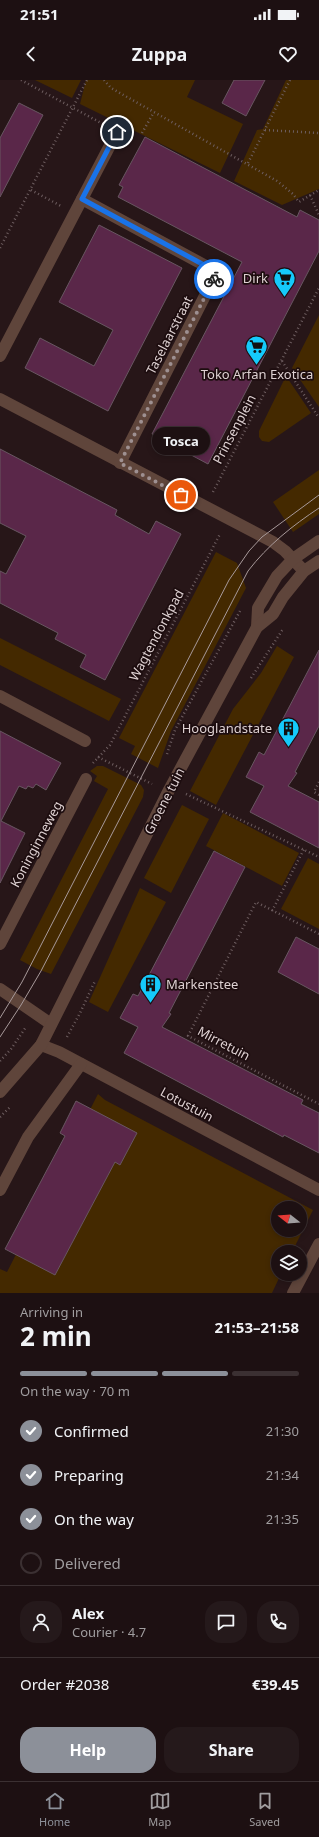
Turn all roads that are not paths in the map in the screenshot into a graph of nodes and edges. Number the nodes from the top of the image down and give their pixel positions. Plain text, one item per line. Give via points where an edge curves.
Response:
1 (117, 132) road end
2 (82, 199) junction
3 (0, 356) edge
4 (0, 399) edge
5 (120, 463) junction
6 (319, 541) edge
7 (293, 559) junction
8 (319, 562) edge
9 (304, 571) junction
10 (257, 627) junction
11 (0, 696) edge
12 (85, 741) road end
13 (86, 779) dead end
14 (0, 944) edge
15 (0, 989) edge
16 (52, 1024) junction
17 (40, 1045) junction
18 (81, 1064) junction
19 (0, 1092) edge
20 (0, 1190) edge
21 (319, 1190) edge
22 (319, 1244) edge
23 (293, 1293) edge

1 - 2 street
2 - 3 street
2 - 5 street, Taselaarstraat via 217,272
4 - 5 street
5 - 7 street via 272,542
6 - 7 street, Groene tuin
7 - 9 street
7 - 10 street, Groene tuin via 277,576 258,608
8 - 9 street, Groene tuin
9 - 10 street, Groene tuin via 273,614
10 - 16 street, Groene tuin via 169,790
11 - 12 street
13 - 14 street, Koninginneweg
15 - 16 street
16 - 17 street, Groene tuin
17 - 18 street, Lotustuin
17 - 19 street, Groene tuin
18 - 20 street via 28,1137
18 - 21 street, Lotustuin
22 - 23 street

